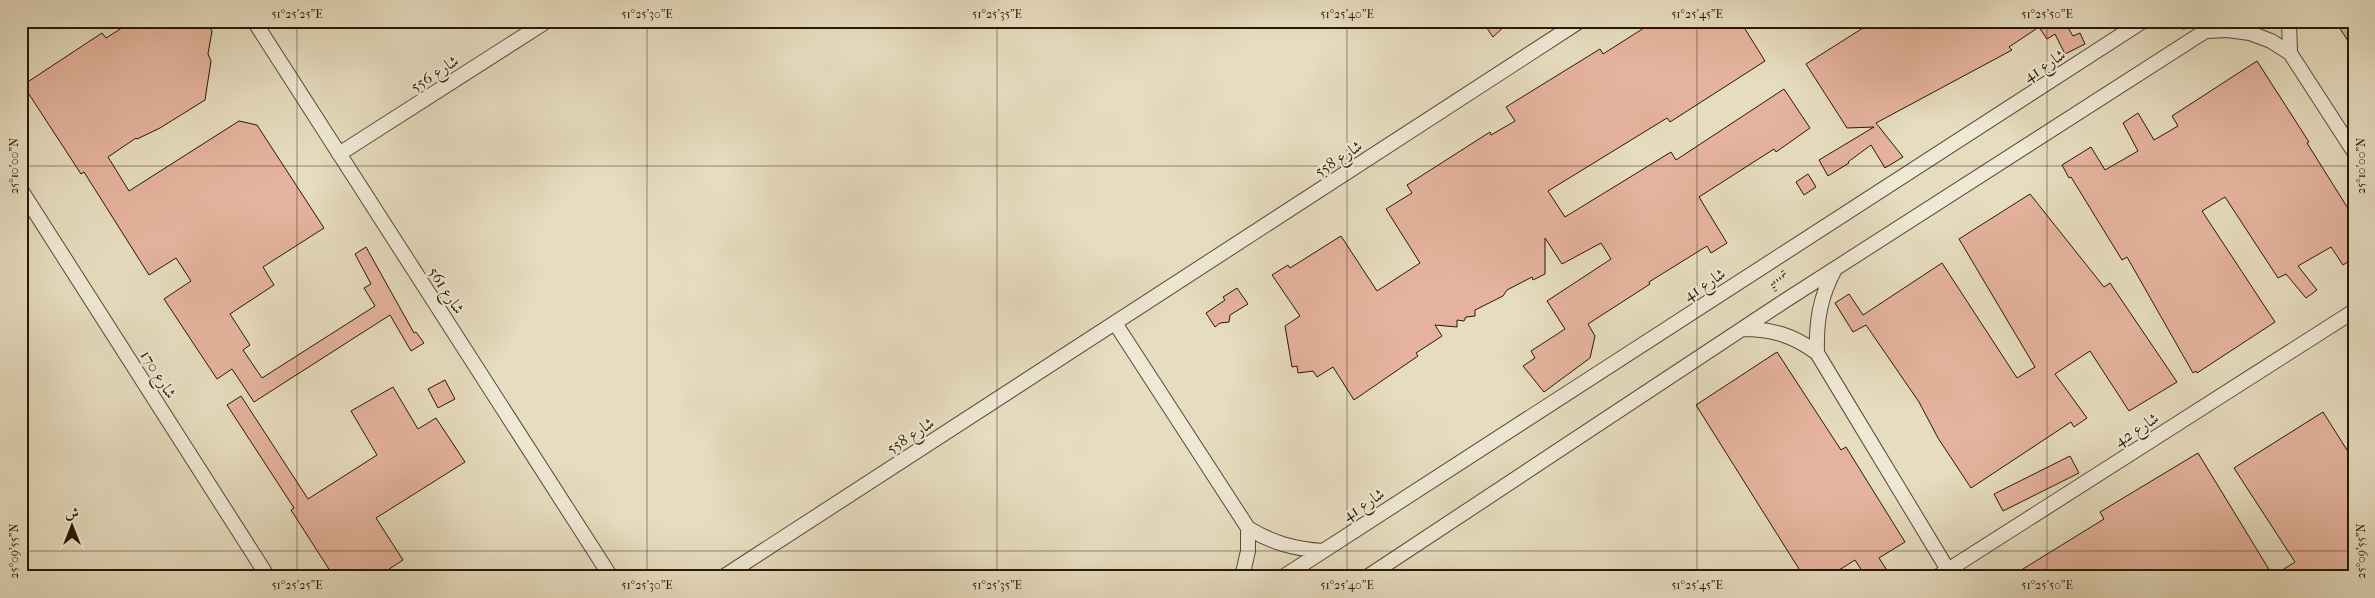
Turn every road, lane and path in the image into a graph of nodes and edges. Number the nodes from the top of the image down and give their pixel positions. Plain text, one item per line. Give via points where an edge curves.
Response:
1 (254, 21) edge
2 (547, 21) edge
3 (2143, 21) edge
4 (2221, 21) edge
5 (2289, 21) edge
6 (1572, 23) edge
7 (2205, 32) junction
8 (2290, 53) junction
9 (2354, 152) edge
10 (340, 154) junction
11 (21, 190) edge
12 (1774, 260) junction
13 (1835, 268) junction
14 (1783, 302) junction
15 (2354, 311) edge
16 (1115, 323) junction
17 (1742, 329) junction
18 (1817, 353) junction
19 (1248, 528) junction
20 (1323, 551) junction
21 (1942, 573) edge
22 (268, 577) edge
23 (611, 577) edge
24 (723, 577) edge
25 (1242, 577) edge
26 (1283, 577) edge
27 (1367, 577) edge

1 - 10 street, شارع 561
2 - 10 street, شارع 556
3 - 12 street, شارع 41
4 - 7 street
5 - 8 street
6 - 16 street, شارع 558
7 - 8 street via 2250,33
7 - 13 street
8 - 9 street
10 - 23 street, شارع 561
11 - 22 street, شارع 170
12 - 14 path via 1785,275 1772,284
12 - 20 street, شارع 41
13 - 14 street
13 - 18 street via 1819,309
14 - 17 street
15 - 21 street, شارع 42
16 - 19 street
16 - 24 street, شارع 558
17 - 18 street via 1782,333
17 - 27 street
18 - 21 street
19 - 20 street via 1284,546
19 - 25 street via 1248,550
20 - 26 street, شارع 41

